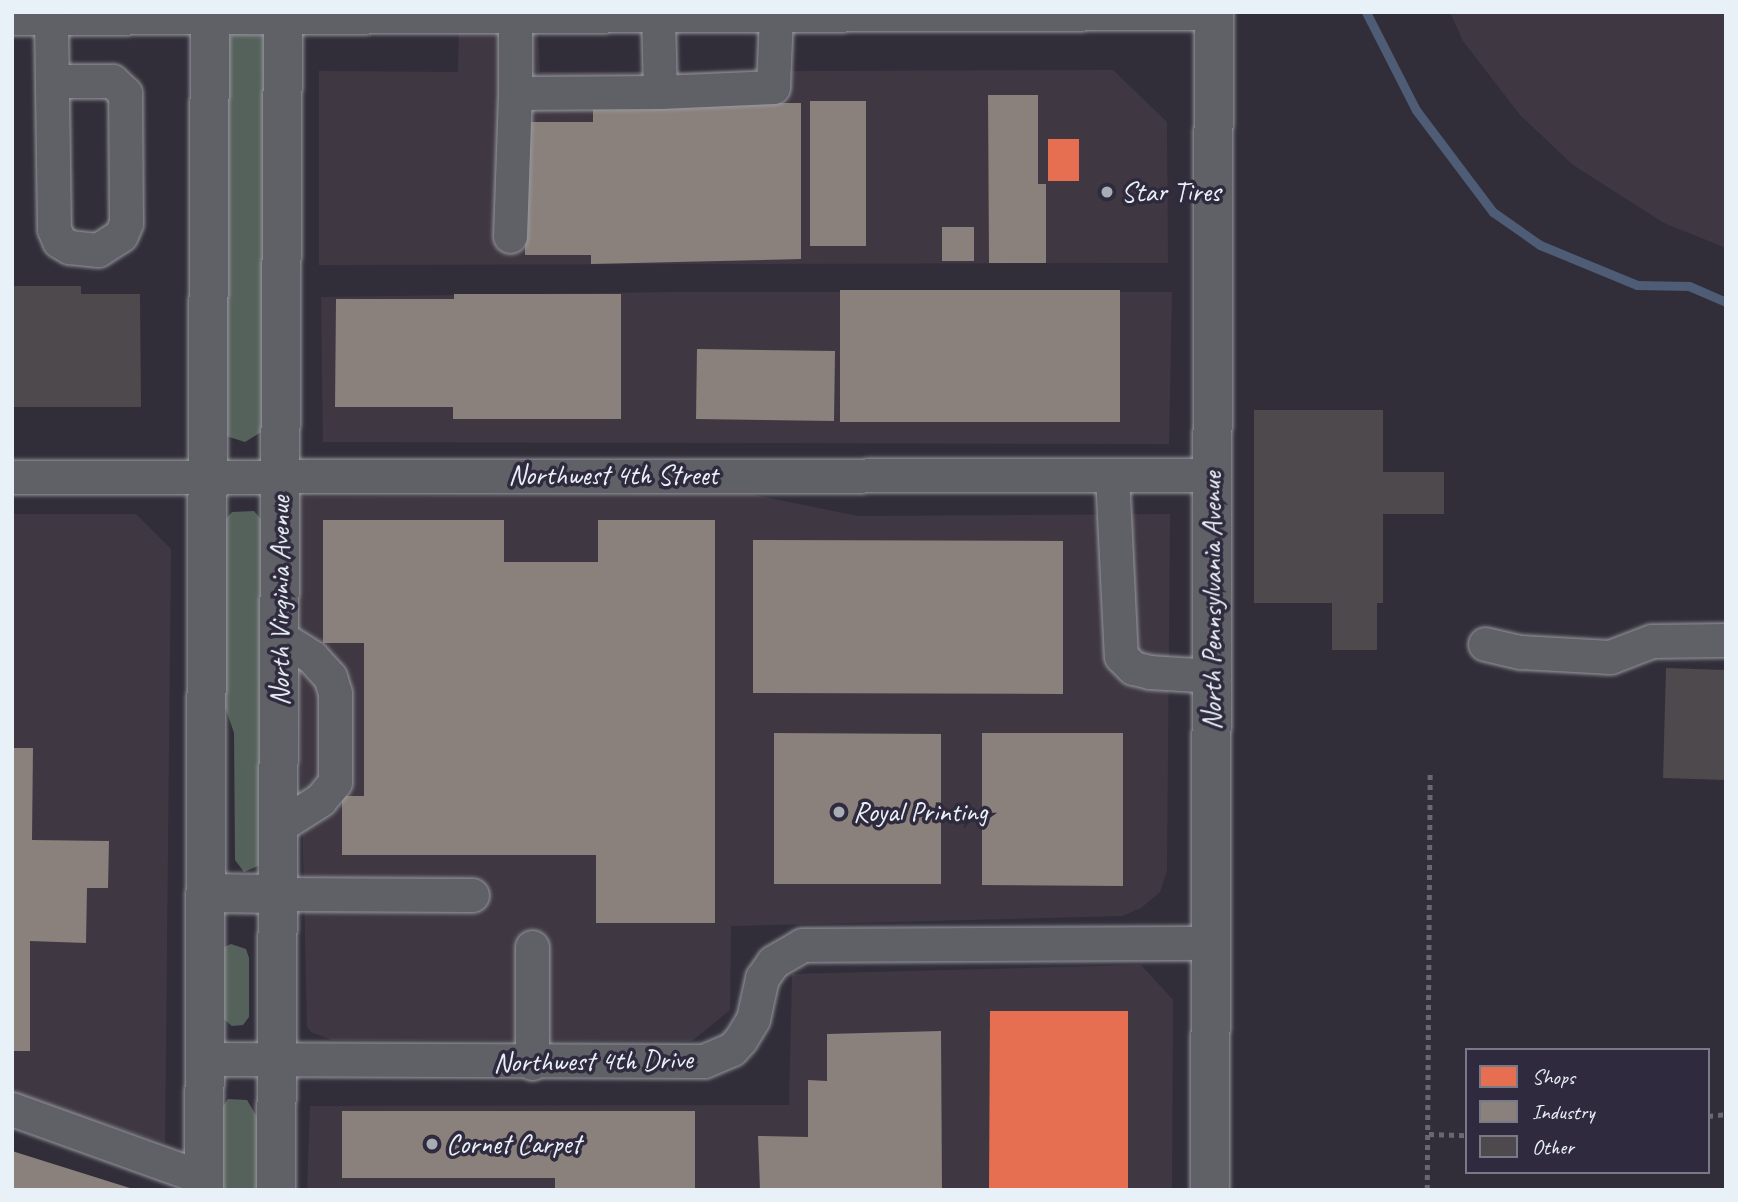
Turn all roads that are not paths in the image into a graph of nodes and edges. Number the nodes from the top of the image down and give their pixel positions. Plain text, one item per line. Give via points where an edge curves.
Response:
1 (1034, 13) edge
2 (1091, 13) edge
3 (1214, 13) edge
4 (210, 15) edge
5 (283, 15) edge
6 (776, 15) junction
7 (515, 16) junction
8 (658, 16) junction
9 (12, 18) edge
10 (51, 18) junction
11 (52, 81) junction
12 (660, 92) junction
13 (515, 93) junction
14 (510, 236) dead end
15 (1112, 475) junction
16 (1213, 475) junction
17 (281, 476) junction
18 (12, 477) edge
19 (208, 477) junction
20 (280, 637) junction
21 (1726, 640) edge
22 (1485, 644) dead end
23 (1212, 676) junction
24 (279, 825) junction
25 (206, 893) junction
26 (278, 894) junction
27 (472, 895) dead end
28 (1210, 943) junction
29 (532, 947) dead end
30 (204, 1059) junction
31 (277, 1060) junction
32 (532, 1063) junction
33 (12, 1109) edge
34 (204, 1184) edge
35 (276, 1190) edge
36 (1210, 1190) edge

1 - 2 street
1 - 6 street
2 - 3 street
3 - 16 main road, North Pennsylvania Avenue
4 - 5 street
4 - 10 street
4 - 19 main road
5 - 7 street
5 - 17 main road, North Virginia Avenue
6 - 8 street
6 - 12 street via 773,88
7 - 8 street
7 - 13 street
8 - 12 street
9 - 10 street
10 - 11 street
11 - 11 street via 54,229 59,242 68,247 98,250 121,235 126,223 125,93 112,81
12 - 13 street
13 - 14 street
15 - 16 street, Northwest 4th Street
15 - 17 street, Northwest 4th Street
15 - 23 street via 1121,656 1133,668 1150,673
16 - 23 main road, North Pennsylvania Avenue
17 - 19 street, Northwest 4th Street
17 - 20 main road, North Virginia Avenue
18 - 19 street, Northwest 4th Street
19 - 25 main road
20 - 24 main road, North Virginia Avenue
20 - 24 street via 312,657 330,677 335,693 335,782 320,800
21 - 22 street via 1652,641 1610,657 1521,652
23 - 28 main road, North Pennsylvania Avenue
24 - 26 main road, North Virginia Avenue
25 - 26 main road
25 - 30 main road
26 - 27 street
26 - 31 main road, North Virginia Avenue
28 - 32 street, Northwest 4th Drive via 802,945 773,962 762,978 753,1019 741,1039 721,1055 669,1064
28 - 36 main road, North Pennsylvania Avenue
29 - 32 street
30 - 31 street, Northwest 4th Drive
30 - 34 main road
31 - 32 street, Northwest 4th Drive
31 - 35 main road, North Virginia Avenue
33 - 34 street

